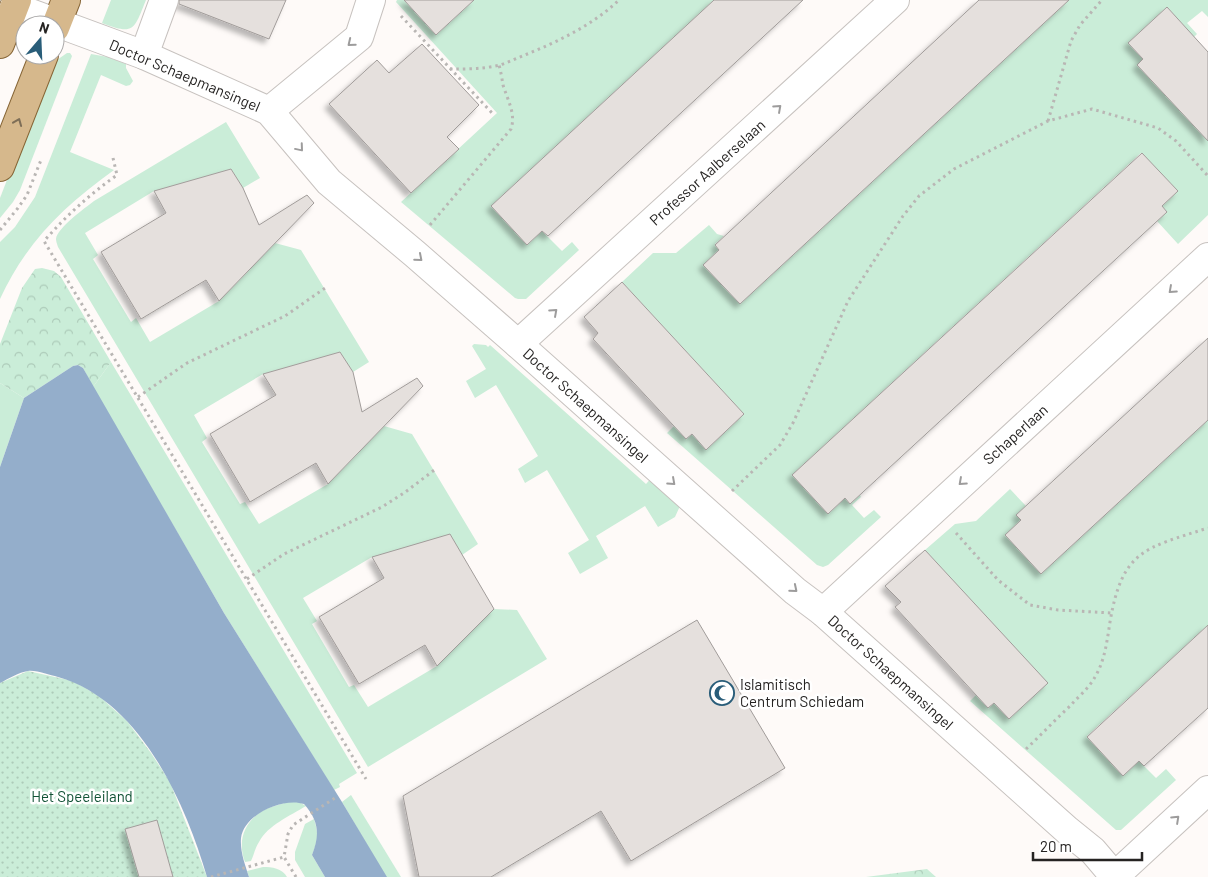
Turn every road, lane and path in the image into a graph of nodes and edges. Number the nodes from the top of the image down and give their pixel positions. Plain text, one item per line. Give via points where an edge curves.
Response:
1 (164, 0) edge
2 (371, 0) edge
3 (619, 0) edge
4 (895, 0) edge
5 (1102, 0) edge
6 (16, 3) edge
7 (398, 14) dead end
8 (54, 15) edge
9 (65, 19) edge
10 (0, 44) edge
11 (144, 55) junction
12 (40, 65) edge
13 (500, 65) junction
14 (450, 68) junction
15 (269, 111) junction
16 (493, 114) dead end
17 (1048, 121) junction
18 (113, 158) dead end
19 (0, 167) edge
20 (1208, 176) edge
21 (430, 226) dead end
22 (1208, 257) edge
23 (328, 286) dead end
24 (518, 344) junction
25 (138, 397) junction
26 (437, 468) dead end
27 (934, 508) junction
28 (707, 512) junction
29 (1208, 528) edge
30 (247, 580) junction
31 (823, 612) junction
32 (1111, 613) junction
33 (1003, 772) junction
34 (366, 779) dead end
35 (1208, 790) edge
36 (338, 796) dead end
37 (284, 857) junction
38 (1115, 876) edge
39 (211, 877) edge
40 (296, 877) edge

1 - 11 street
2 -> 15 street via 359,37
3 - 13 path via 564,38
24 -> 4 street, Professor Aalberselaan
5 - 17 path via 1071,41
6 - 8 street, Doctor Schaepmansingel
6 - 10 main road
7 - 14 path
9 - 11 street, Doctor Schaepmansingel
11 - 15 street, Doctor Schaepmansingel
19 -> 12 main road
13 - 14 path
13 - 21 path via 514,121 511,129
14 - 16 path
15 -> 24 street, Doctor Schaepmansingel via 329,182
17 - 20 path via 1092,109 1158,128 1176,141
17 - 28 path via 954,170 920,196 903,216 848,301 780,445
18 - 25 path via 117,175 65,217 44,241
22 -> 27 street, Schaperlaan
23 - 25 path via 285,316 188,363
24 -> 28 street, Doctor Schaepmansingel
25 - 30 path
26 - 30 path via 382,507 284,554
27 - 31 street, Schaperlaan
27 - 32 path via 998,580 1030,605
28 -> 31 street, Doctor Schaepmansingel
29 - 32 path via 1162,542 1140,554 1121,578
30 - 34 path
31 - 33 street, Doctor Schaepmansingel
32 - 33 path via 1104,657 1095,678
33 - 38 street, Doctor Schaepmansingel via 1093,852
38 -> 35 street
36 - 37 path via 294,825 288,834
37 - 39 path
37 - 40 path

